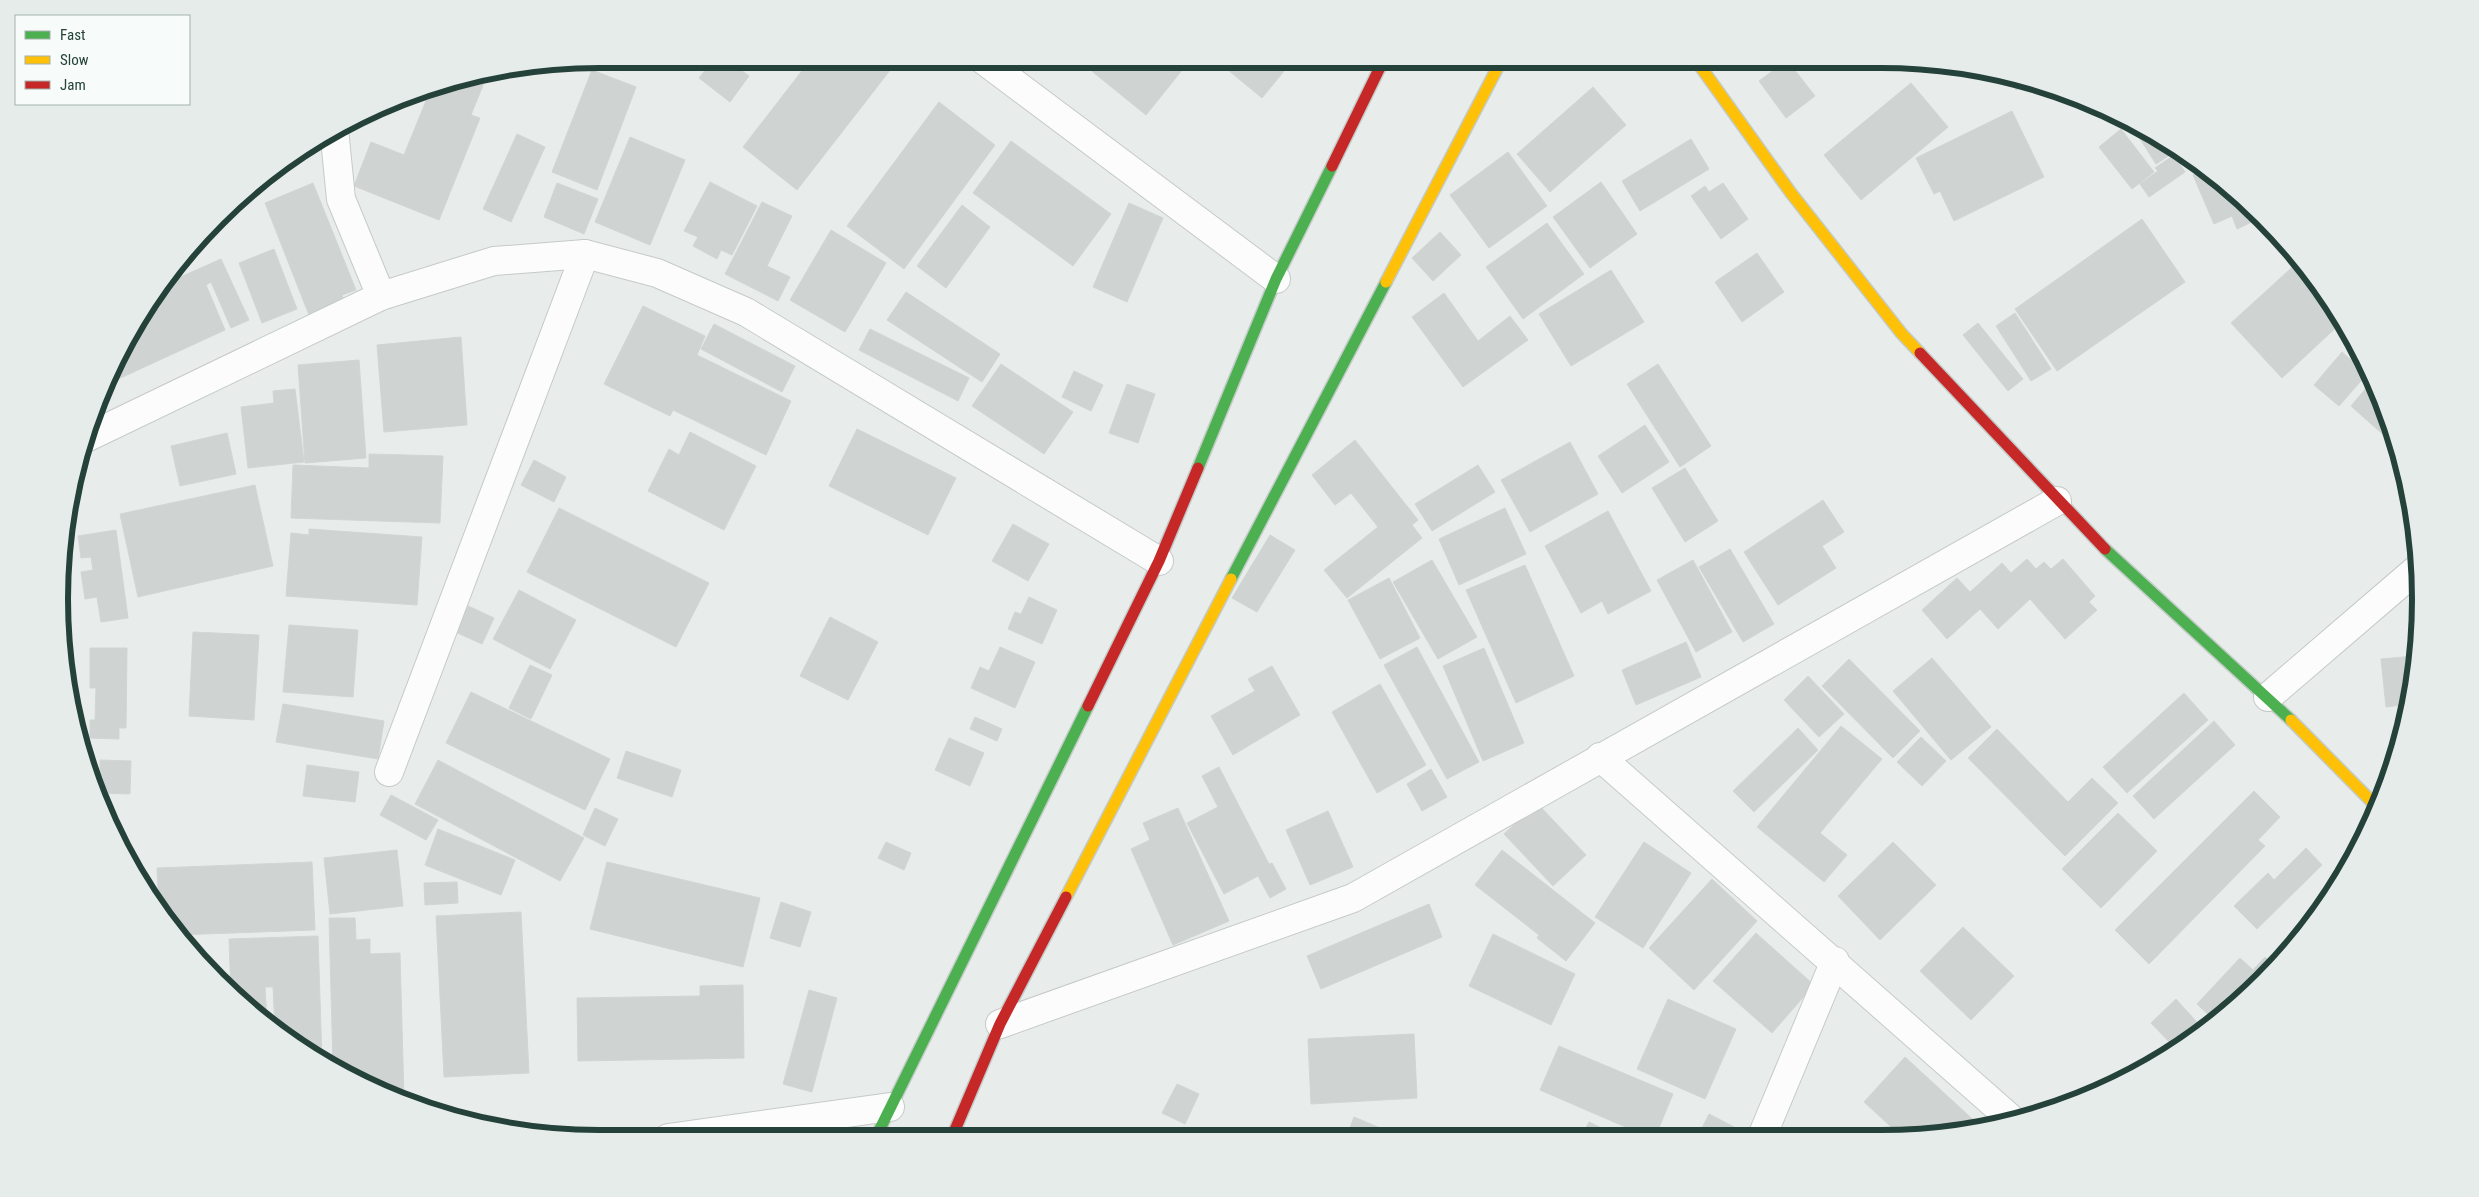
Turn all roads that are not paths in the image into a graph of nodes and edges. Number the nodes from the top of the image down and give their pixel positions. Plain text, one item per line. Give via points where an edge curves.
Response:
1 (994, 68) edge
2 (1380, 68) edge
3 (1497, 68) edge
4 (1701, 68) edge
5 (335, 138) edge
6 (584, 254) junction
7 (1276, 279) junction
8 (381, 296) junction
9 (94, 434) edge
10 (2057, 501) junction
11 (1159, 561) junction
12 (2411, 574) edge
13 (2268, 697) junction
14 (1600, 757) junction
15 (389, 772) dead end
16 (2371, 801) edge
17 (1835, 961) junction
18 (1000, 1024) junction
19 (890, 1107) junction
20 (2005, 1114) edge
21 (725, 1130) edge
22 (879, 1130) edge
23 (955, 1130) edge
24 (1765, 1130) edge

1 - 7 street
2 - 7 street
3 - 18 street
4 - 10 street via 1791,193 1902,334
5 - 8 street via 341,199
6 - 8 street via 494,261
6 - 11 street via 657,273 746,312
6 - 15 street
7 - 11 street
8 - 9 street
10 - 13 street via 2105,549
10 - 14 street
11 - 19 street
12 - 13 street
13 - 16 street
14 - 17 street
14 - 18 street via 1353,898
17 - 20 street
17 - 24 street
18 - 23 street
19 - 21 street
19 - 22 street

